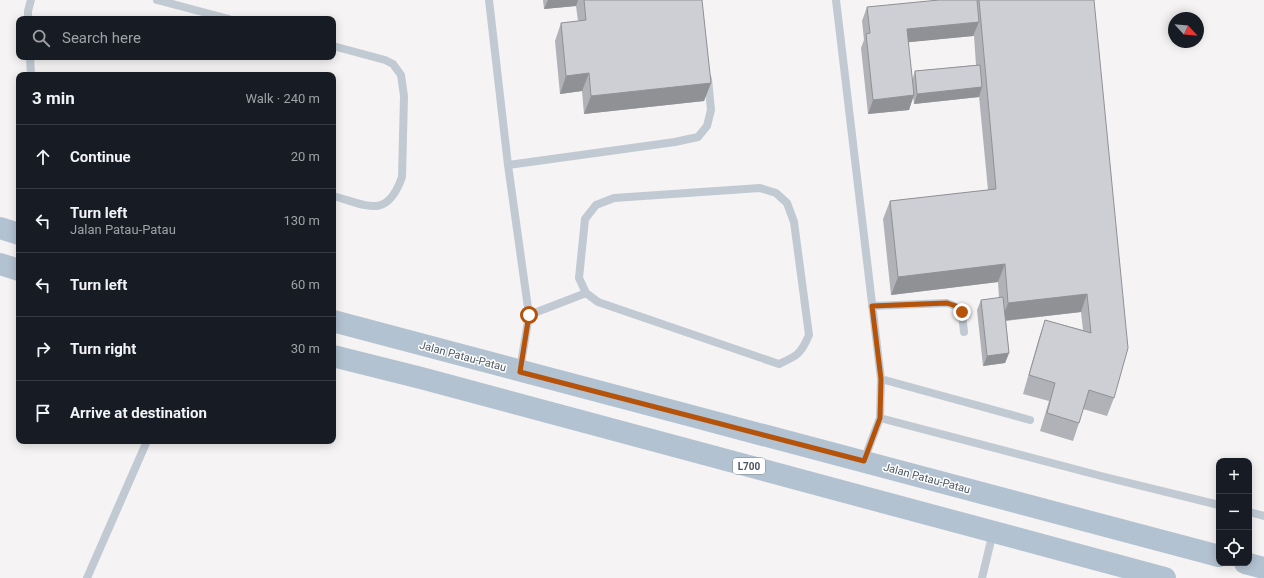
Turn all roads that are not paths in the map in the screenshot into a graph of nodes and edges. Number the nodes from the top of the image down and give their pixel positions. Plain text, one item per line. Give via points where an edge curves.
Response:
1 (31, 0) edge
2 (157, 0) edge
3 (489, 0) edge
4 (836, 0) edge
5 (28, 16) edge
6 (218, 16) edge
7 (336, 47) edge
8 (30, 60) edge
9 (707, 70) edge
10 (31, 72) edge
11 (508, 165) junction
12 (336, 197) edge
13 (0, 228) edge
14 (16, 233) edge
15 (0, 264) edge
16 (16, 269) edge
17 (586, 293) junction
18 (872, 306) junction
19 (529, 315) junction
20 (336, 322) edge
21 (964, 332) dead end
22 (336, 357) edge
23 (520, 372) junction
24 (881, 379) junction
25 (880, 418) junction
26 (1030, 420) dead end
27 (146, 444) edge
28 (864, 461) junction
29 (1216, 504) edge
30 (1252, 513) edge
31 (1264, 516) edge
32 (993, 532) junction
33 (1216, 555) edge
34 (1252, 565) edge
35 (1264, 568) edge
36 (87, 578) edge
37 (982, 578) edge
38 (1165, 578) edge

1 - 5 lane
2 - 6 lane
3 - 11 lane
4 - 18 lane
7 - 12 lane via 393,64 401,75 404,96 402,177 392,199 374,207
8 - 10 lane
9 - 11 lane via 711,110 707,126 698,137
11 - 19 lane
13 - 14 main road
15 - 16 main road
17 - 17 lane via 579,278 585,218 596,205 614,198 760,188 776,193 787,203 794,222 809,335 795,357 779,364 598,302
17 - 19 lane
18 - 21 lane via 947,303 956,306 962,312
18 - 24 lane
19 - 23 lane
20 - 23 main road, Jalan Patau-Patau
22 - 32 main road, L700
23 - 28 main road, Jalan Patau-Patau
24 - 25 lane
24 - 26 lane
25 - 28 lane
25 - 29 lane
27 - 36 lane
28 - 33 main road, Jalan Patau-Patau
30 - 31 lane
32 - 37 lane
32 - 38 main road, L700
34 - 35 main road

